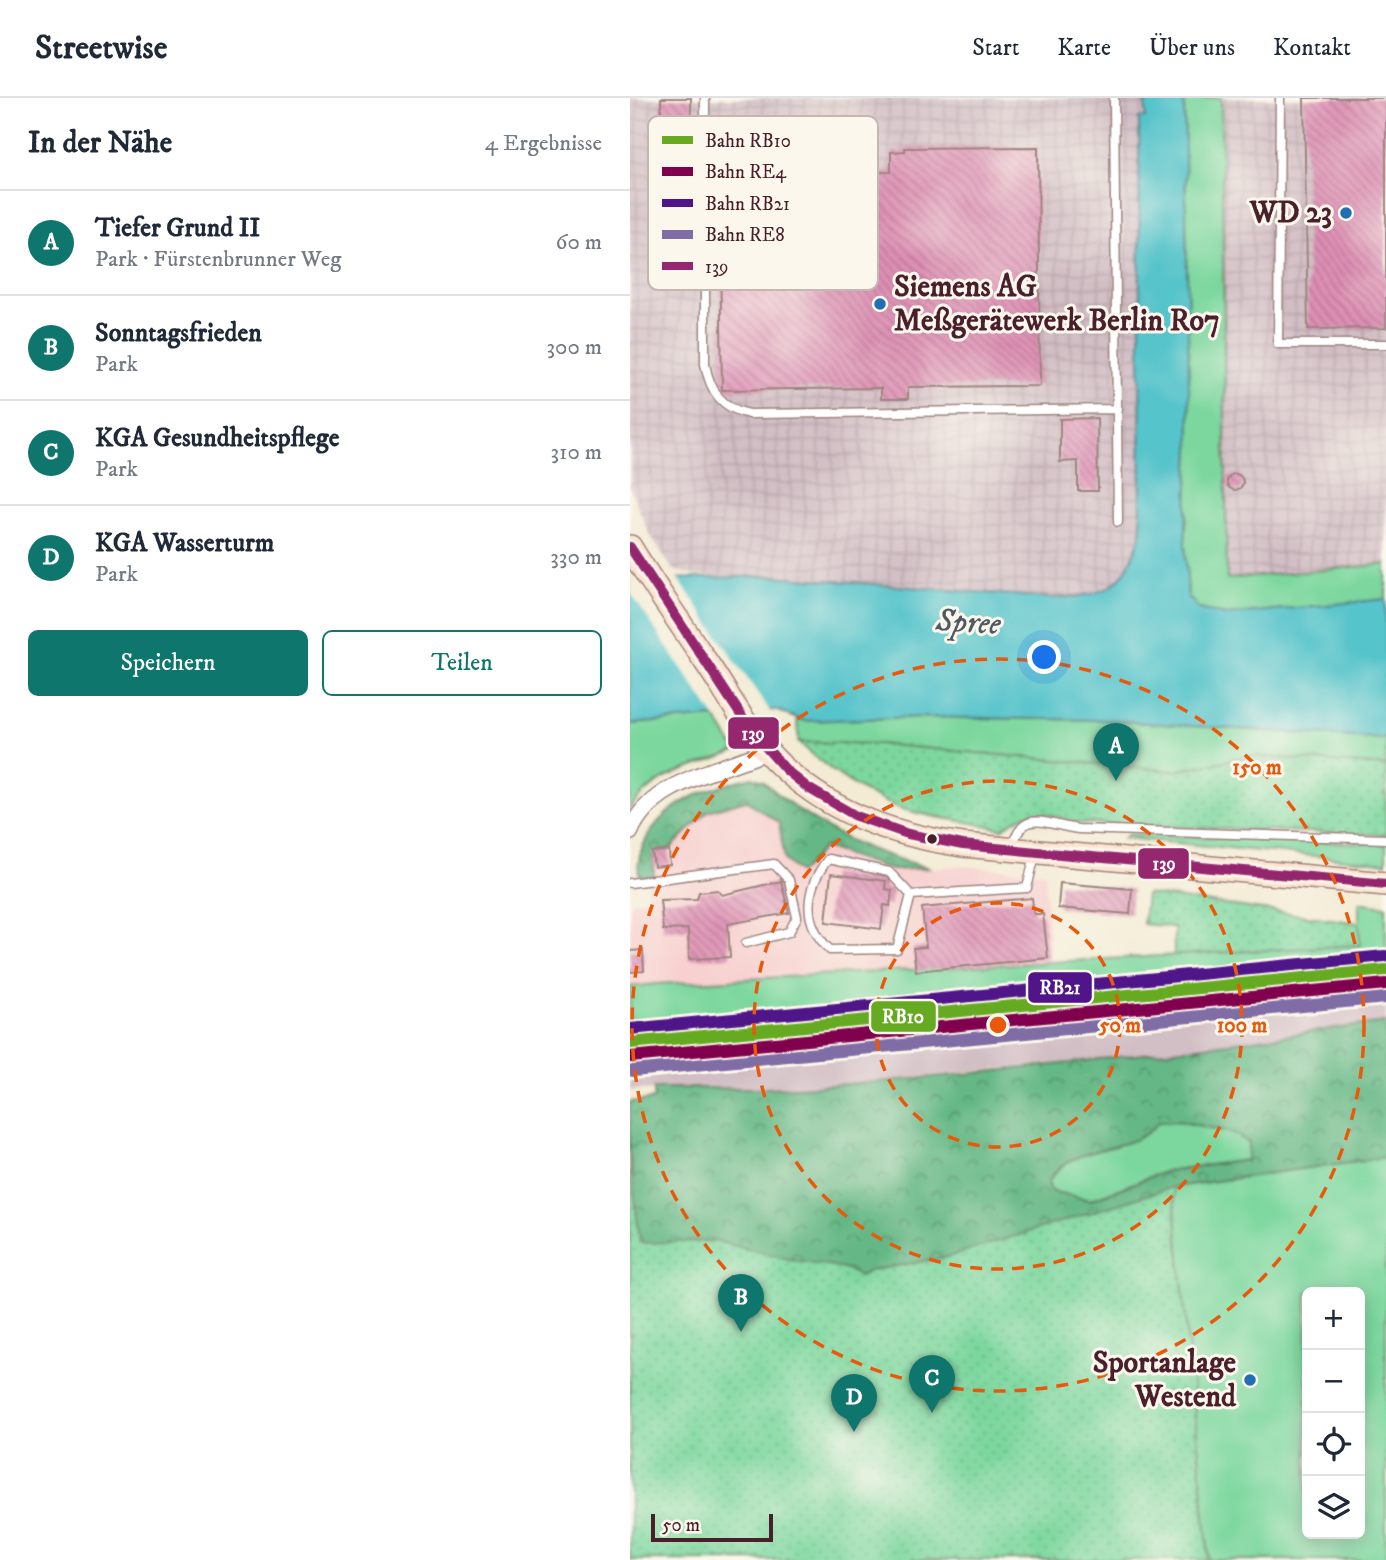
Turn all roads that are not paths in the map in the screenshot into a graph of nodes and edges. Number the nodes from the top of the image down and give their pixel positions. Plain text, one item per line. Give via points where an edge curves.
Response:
1 (705, 98) edge
2 (1114, 98) edge
3 (1280, 98) edge
4 (705, 116) edge
5 (705, 290) edge
6 (1386, 344) edge
7 (1118, 409) junction
8 (1118, 523) dead end
9 (631, 548) edge
10 (763, 746) junction
11 (630, 832) edge
12 (1386, 839) edge
13 (1010, 850) junction
14 (1035, 852) junction
15 (630, 883) edge
16 (1386, 884) edge
17 (911, 895) junction
18 (746, 943) dead end

1 - 4 lane
2 - 7 lane
3 - 6 lane via 1278,344
5 - 7 lane via 705,364 715,395 725,405 749,414
7 - 8 lane
9 - 10 main road
10 - 11 street via 672,787 650,802
10 - 13 main road via 802,782 869,822 910,837
12 - 13 lane via 1078,829 1039,821 1023,824
13 - 14 main road
14 - 16 main road
14 - 17 lane via 1027,888
15 - 18 lane via 774,864 789,880 797,916 789,932
17 - 17 lane via 897,948 830,950 817,938 809,907 812,879 828,859 889,872

